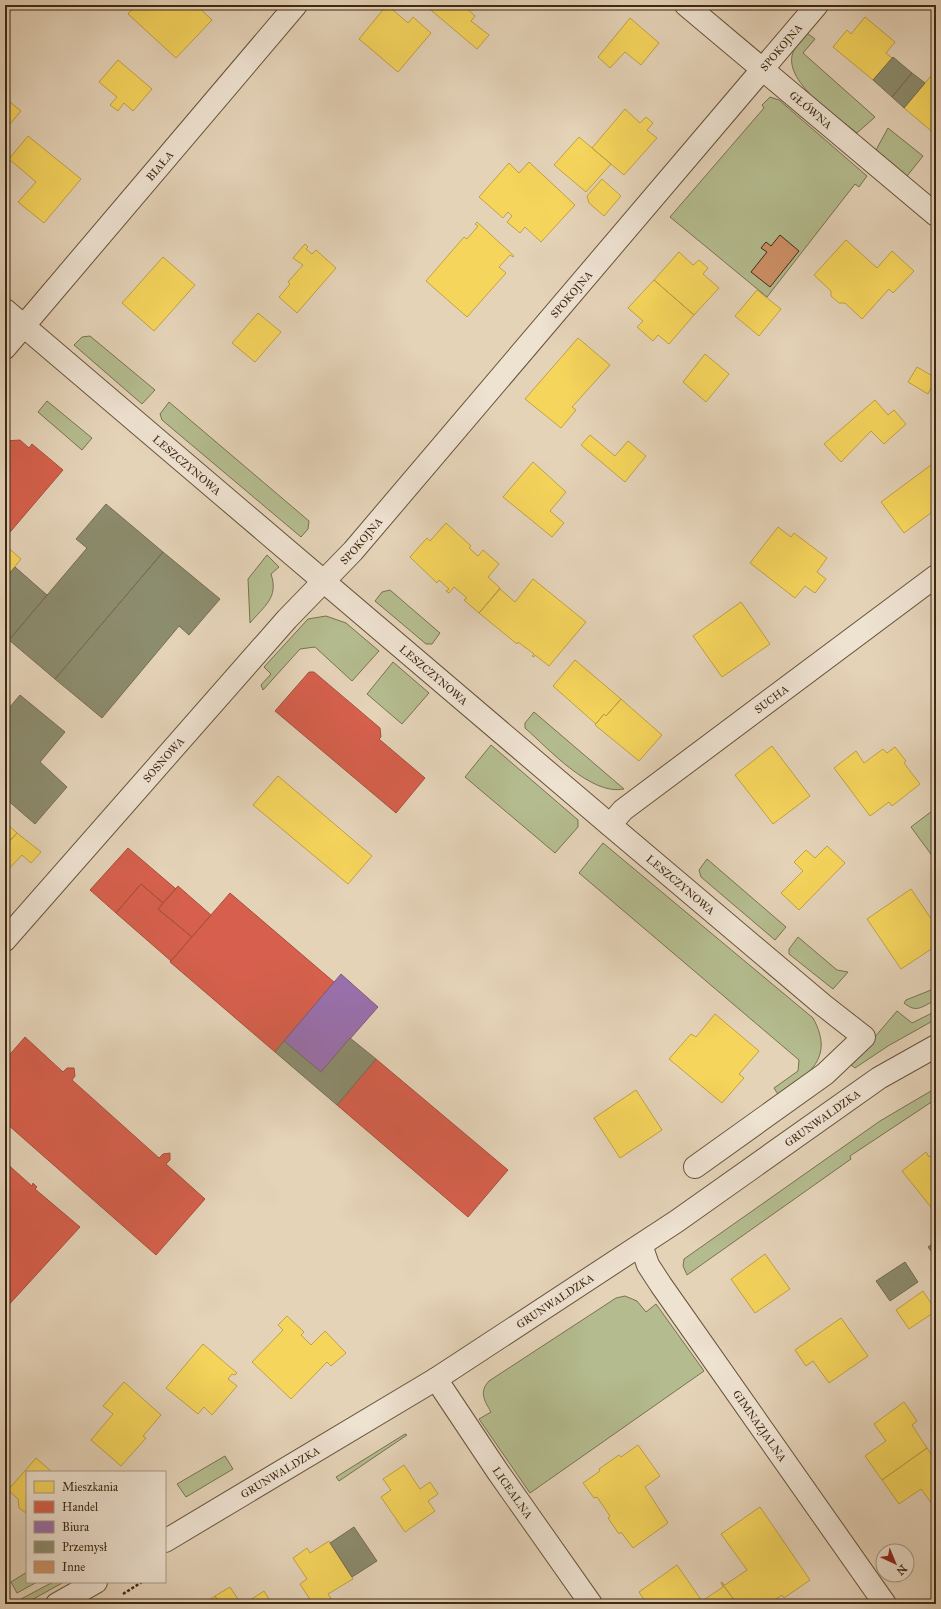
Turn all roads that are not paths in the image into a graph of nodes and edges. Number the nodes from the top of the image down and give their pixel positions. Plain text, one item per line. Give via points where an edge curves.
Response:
1 (296, 5) edge
2 (686, 5) edge
3 (817, 5) edge
4 (762, 70) junction
5 (936, 215) edge
6 (5, 310) edge
7 (24, 326) junction
8 (5, 348) edge
9 (936, 576) edge
10 (324, 581) junction
11 (610, 825) junction
12 (5, 940) edge
13 (936, 1046) edge
14 (695, 1167) dead end
15 (641, 1245) junction
16 (436, 1379) junction
17 (166, 1540) edge
18 (94, 1583) edge
19 (57, 1604) edge
20 (591, 1604) edge
21 (886, 1604) edge

1 - 7 street, BIAŁA
2 - 4 street, GŁÓWNA
3 - 4 street, SPOKOJNA
4 - 5 street, GŁÓWNA
4 - 10 street, SPOKOJNA via 353,551
6 - 7 street, LESZCZYNOWA
7 - 8 street, BIAŁA
7 - 10 street, LESZCZYNOWA
9 - 11 street, SUCHA via 623,810
10 - 11 street, LESZCZYNOWA
10 - 12 street, SOSNOWA via 287,619
11 - 14 street, LESZCZYNOWA via 864,1037 825,1074
13 - 15 street, GRUNWALDZKA via 874,1082
15 - 16 street, GRUNWALDZKA
15 - 21 street, GIMNAZJALNA via 648,1265 661,1285
16 - 17 street, GRUNWALDZKA
16 - 20 street, LICEALNA
18 - 19 street

